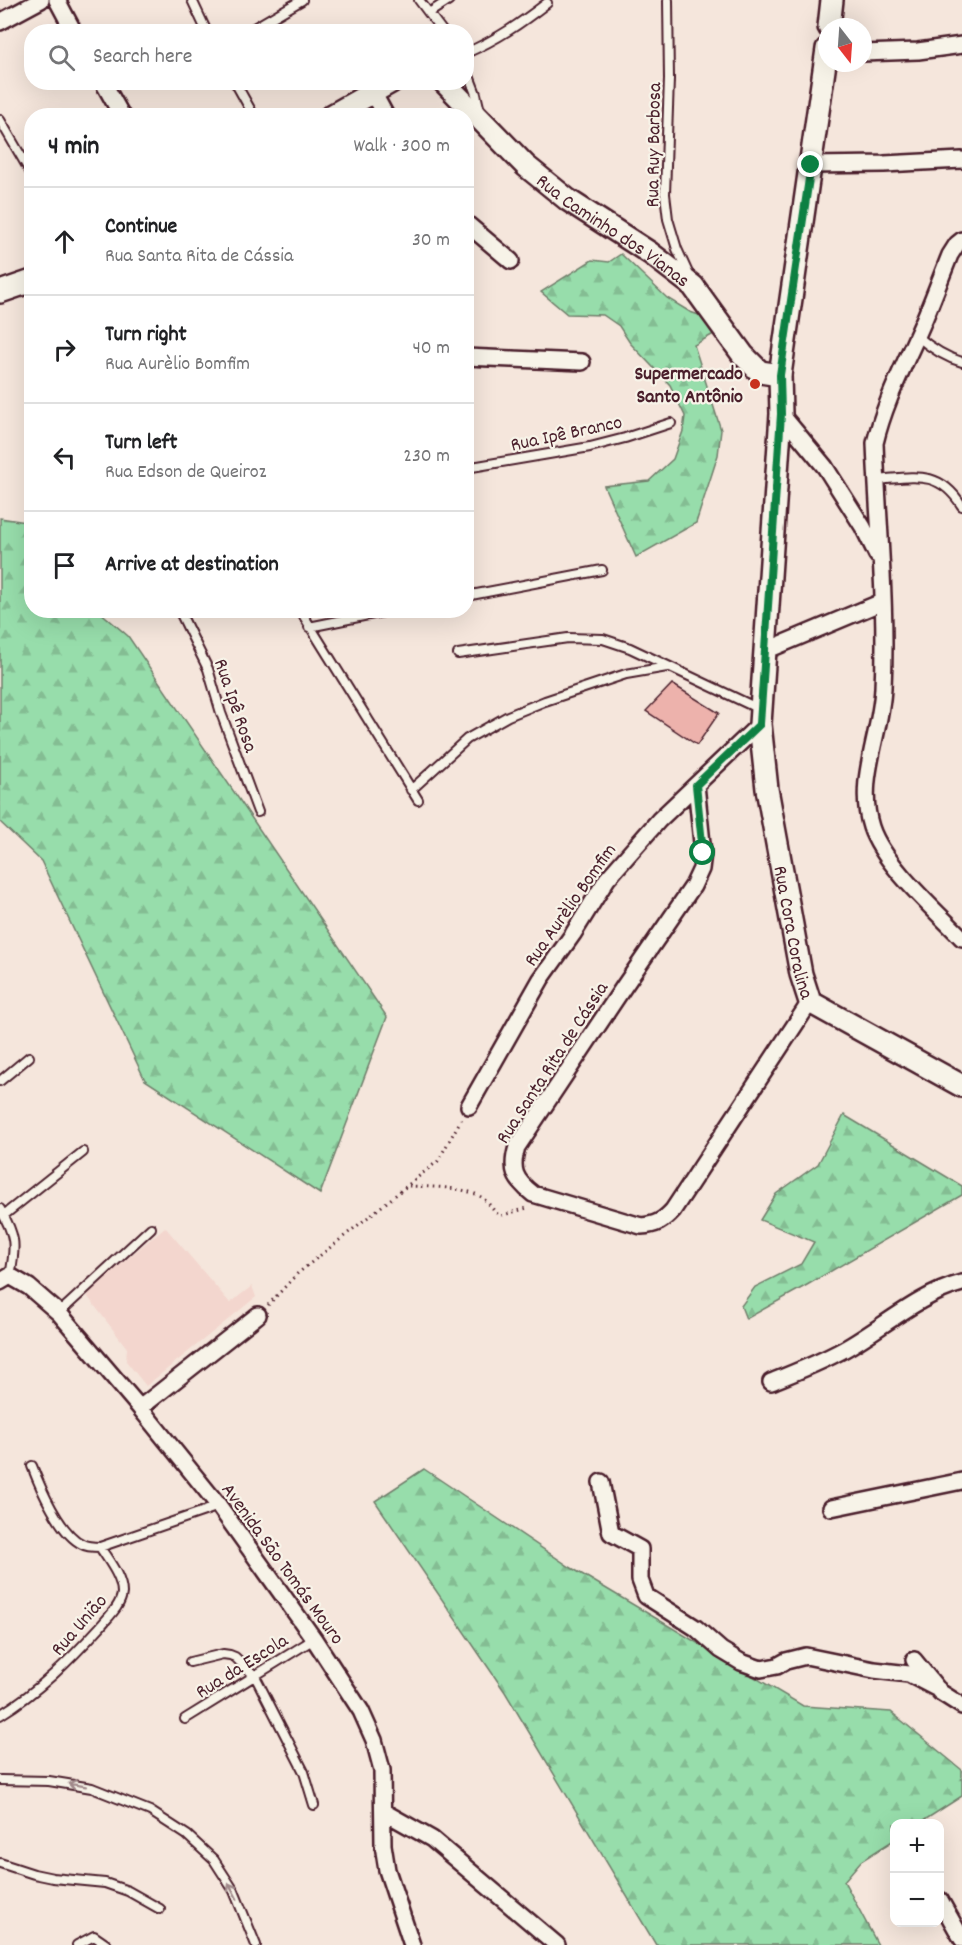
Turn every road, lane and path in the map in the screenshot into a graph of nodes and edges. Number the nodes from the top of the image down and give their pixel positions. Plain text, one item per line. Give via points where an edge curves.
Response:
1 (41, 0) edge
2 (57, 0) edge
3 (192, 0) edge
4 (302, 0) edge
5 (419, 0) edge
6 (449, 0) edge
7 (668, 0) edge
8 (832, 0) edge
9 (548, 3) dead end
10 (429, 13) junction
11 (830, 18) edge
12 (0, 22) edge
13 (70, 24) edge
14 (203, 24) edge
15 (261, 24) edge
16 (437, 24) edge
17 (962, 45) edge
18 (474, 49) edge
19 (872, 53) edge
20 (824, 72) edge
21 (474, 89) edge
22 (107, 90) edge
23 (239, 90) edge
24 (377, 90) edge
25 (382, 90) edge
26 (452, 90) edge
27 (118, 108) edge
28 (250, 108) edge
29 (346, 108) edge
30 (385, 108) edge
31 (469, 108) edge
32 (474, 113) edge
33 (0, 120) edge
34 (482, 121) junction
35 (24, 160) edge
36 (962, 160) edge
37 (811, 165) junction
38 (474, 230) edge
39 (962, 240) edge
40 (511, 261) dead end
41 (24, 284) edge
42 (693, 286) junction
43 (0, 292) edge
44 (917, 336) junction
45 (474, 357) edge
46 (582, 362) dead end
47 (962, 363) edge
48 (780, 375) junction
49 (781, 414) junction
50 (671, 423) dead end
51 (474, 467) edge
52 (876, 480) junction
53 (962, 506) edge
54 (880, 560) junction
55 (602, 570) dead end
56 (474, 594) edge
57 (882, 602) junction
58 (184, 618) edge
59 (304, 618) edge
60 (353, 618) edge
61 (309, 627) junction
62 (765, 651) junction
63 (458, 654) dead end
64 (667, 667) junction
65 (760, 717) junction
66 (696, 785) junction
67 (411, 790) junction
68 (418, 800) dead end
69 (258, 812) dead end
70 (962, 938) edge
71 (810, 1002) junction
72 (29, 1057) dead end
73 (0, 1081) edge
74 (962, 1086) edge
75 (470, 1106) joint
76 (83, 1152) dead end
77 (407, 1186) junction
78 (553, 1200) junction
79 (2, 1212) edge
80 (151, 1228) dead end
81 (5, 1279) edge
82 (962, 1283) edge
83 (59, 1313) junction
84 (258, 1315) joint
85 (771, 1382) dead end
86 (140, 1408) junction
87 (32, 1466) dead end
88 (962, 1481) edge
89 (601, 1482) dead end
90 (219, 1506) junction
91 (831, 1508) dead end
92 (100, 1547) junction
93 (314, 1640) junction
94 (914, 1660) dead end
95 (190, 1662) dead end
96 (255, 1676) junction
97 (938, 1689) junction
98 (962, 1706) edge
99 (0, 1715) edge
100 (185, 1719) dead end
101 (0, 1780) edge
102 (314, 1805) dead end
103 (384, 1812) junction
104 (0, 1863) edge
105 (944, 1908) edge
106 (160, 1910) dead end
107 (962, 1939) edge
108 (76, 1945) edge
109 (107, 1945) edge
110 (256, 1945) edge
111 (412, 1945) edge
112 (557, 1945) edge

1 - 12 street
2 - 13 street
3 - 14 lane
4 - 15 lane
5 - 10 lane
6 - 10 lane
7 - 42 lane, Rua Ruy Barbosa via 665,194 677,249
8 - 11 street
9 - 18 lane via 495,40
10 - 16 lane
17 - 19 street
20 - 37 street, Rua Cora Coralina
21 - 34 lane
22 - 27 street
23 - 28 lane
24 - 29 street
25 - 30 street
26 - 31 street, Rua Caminho dos Vianas
32 - 34 street, Rua Caminho dos Vianas
33 - 35 lane
34 - 42 street, Rua Caminho dos Vianas via 526,166 568,200
36 - 37 street
37 - 48 street, Rua Cora Coralina
38 - 40 street
39 - 44 street via 950,255
41 - 43 street
42 - 48 street, Rua Caminho dos Vianas via 743,355 760,372
44 - 47 lane
44 - 52 street via 881,418 875,443
45 - 46 street
48 - 49 street, Rua Cora Coralina
49 - 54 street via 838,486
49 - 62 street, Rua Cora Coralina
50 - 51 lane, Rua Ipê Branco via 590,447
52 - 53 lane via 934,479 947,487
52 - 54 street
54 - 57 street
55 - 56 lane
57 - 62 street
57 - 70 street via 883,691 865,784 871,829 885,854
58 - 69 lane, Rua Ipê Rosa via 208,669
59 - 61 lane
60 - 61 lane
61 - 67 lane
62 - 65 street, Rua Cora Coralina
63 - 64 lane via 568,638 603,639
64 - 65 lane
64 - 67 lane via 626,674 508,716 467,739
65 - 66 street, Rua Aurèlio Bomfim
65 - 71 street, Rua Cora Coralina via 767,789 801,974
66 - 75 street, Rua Aurèlio Bomfim via 607,879 541,979
66 - 78 street, Rua Santa Rita de Cássia via 703,853 693,886 517,1147 514,1172 521,1185 533,1194
67 - 68 lane
71 - 74 street, Rua Cora Coralina
71 - 78 street, Rua Santa Rita de Cássia via 664,1220 653,1226 641,1226
72 - 73 lane
75 - 77 path via 438,1161
76 - 79 lane
77 - 78 path via 466,1192 483,1198 500,1216
77 - 84 path via 297,1274
79 - 81 lane via 15,1251
80 - 83 lane
81 - 83 street, Avenida São Tomás Mouro via 29,1287
82 - 85 street via 930,1295 850,1346
83 - 86 street, Avenida São Tomás Mouro
84 - 86 street
86 - 90 street, Avenida São Tomás Mouro
87 - 92 lane via 47,1503 73,1538 86,1546
88 - 91 street
89 - 97 street via 611,1533 640,1549 640,1580 646,1596 696,1628 721,1650 761,1669 806,1656 909,1674
90 - 92 lane
90 - 93 street, Avenida São Tomás Mouro
92 - 99 lane, Rua União via 119,1580 121,1599 68,1662
93 - 96 lane, Rua da Escola
93 - 103 street, Avenida São Tomás Mouro via 361,1711 374,1740 382,1770
94 - 97 street
95 - 96 lane via 230,1655
96 - 100 lane, Rua da Escola
96 - 102 lane via 304,1772
97 - 98 street
110 -> 101 lane via 234,1891 214,1860 150,1811 92,1788 49,1781
103 - 111 street, Avenida São Tomás Mouro via 387,1870
103 - 112 street via 432,1839
104 - 106 lane via 53,1878 105,1883
105 - 107 street
108 - 109 lane via 94,1936

